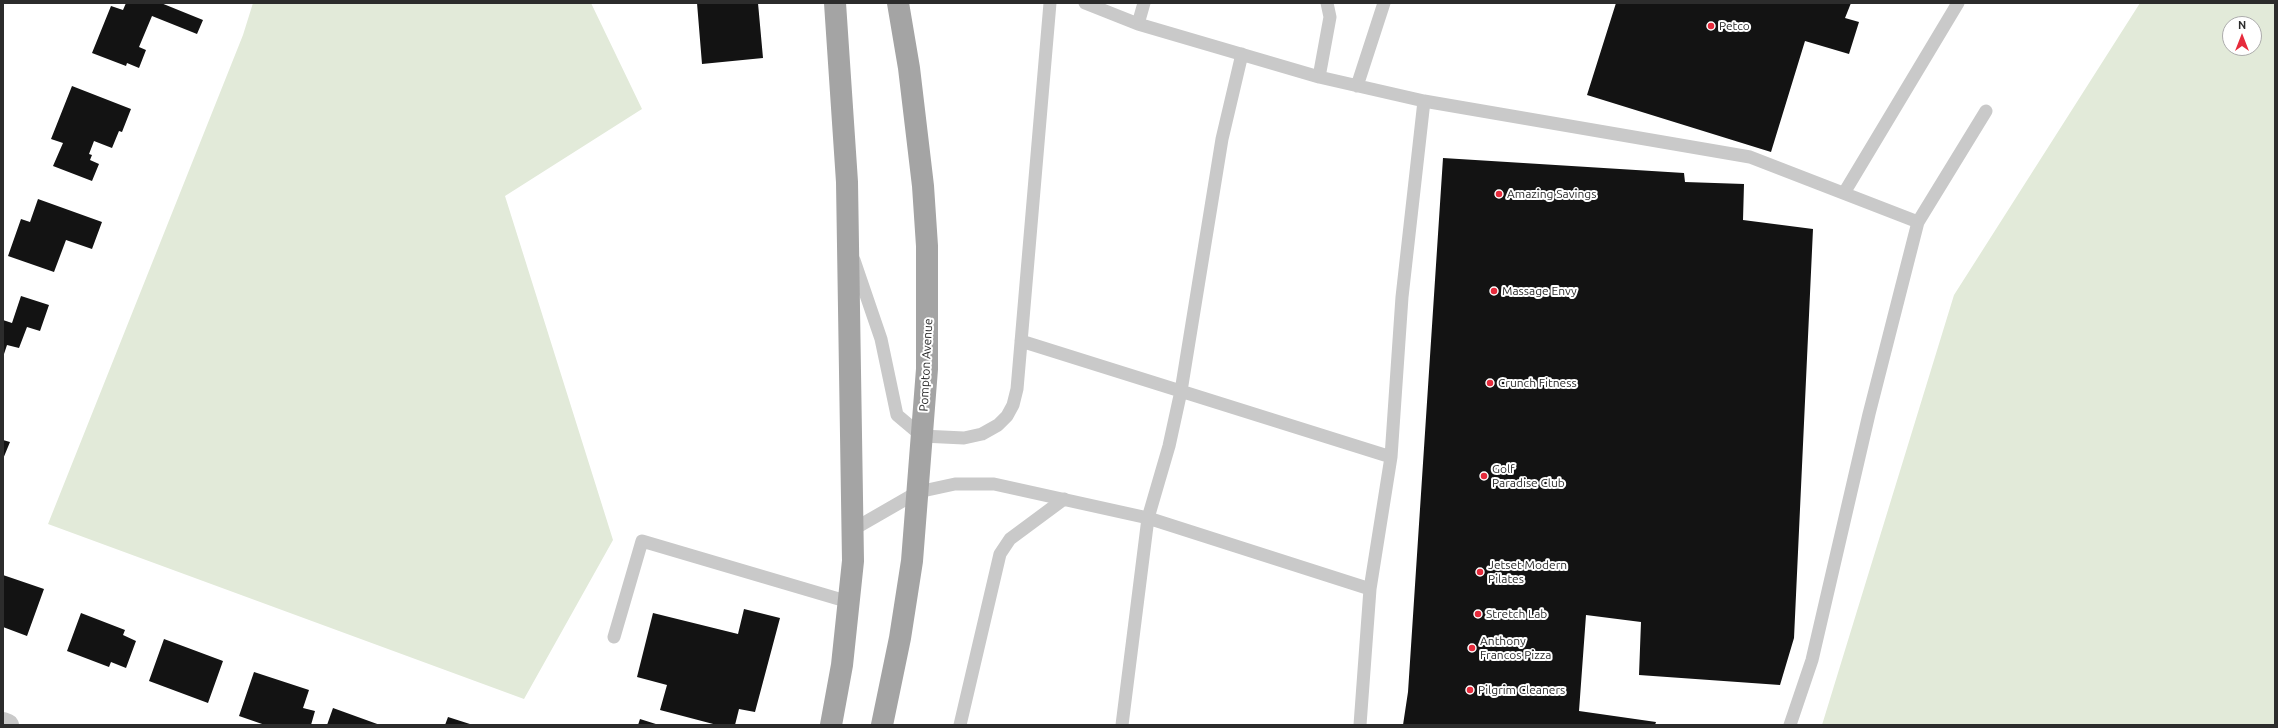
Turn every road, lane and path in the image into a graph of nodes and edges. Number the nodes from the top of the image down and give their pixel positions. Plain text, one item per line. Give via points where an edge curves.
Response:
1 (836, 3) edge
2 (898, 3) edge
3 (1050, 3) edge
4 (1085, 3) edge
5 (1144, 3) edge
6 (1327, 3) edge
7 (1384, 3) edge
8 (1958, 3) edge
9 (1138, 24) junction
10 (1242, 54) junction
11 (1319, 77) junction
12 (1358, 86) junction
13 (1424, 101) junction
14 (1986, 111) dead end
15 (1844, 193) junction
16 (1918, 222) junction
17 (848, 242) junction
18 (1021, 341) junction
19 (1181, 391) junction
20 (922, 436) junction
21 (1391, 457) junction
22 (918, 492) junction
23 (1064, 499) junction
24 (1148, 518) junction
25 (852, 530) junction
26 (1370, 589) junction
27 (849, 602) junction
28 (614, 637) dead end
29 (3, 723) edge
30 (8, 725) edge
31 (831, 725) edge
32 (882, 725) edge
33 (960, 725) edge
34 (1122, 725) edge
35 (1360, 725) edge
36 (1790, 725) edge

1 - 17 main road via 848,182
2 - 20 main road, Pompton Avenue via 910,76 927,246 927,368
3 - 18 lane
4 - 9 lane
5 - 9 lane
6 - 11 lane via 1330,17
7 - 12 lane
8 - 15 lane
9 - 10 lane
10 - 11 lane
10 - 19 lane via 1222,139
11 - 12 lane
12 - 13 lane
13 - 15 lane via 1750,156
13 - 21 lane via 1402,297
14 - 16 lane
15 - 16 lane
16 - 36 lane via 1869,414 1812,660
17 - 20 lane via 881,339 897,415
17 - 25 main road
18 - 19 lane
18 - 20 lane via 1013,405 998,425 982,434 964,438
19 - 21 lane
19 - 24 lane via 1169,446
20 - 22 main road, Pompton Avenue
21 - 26 lane
22 - 23 lane via 955,484 994,484
22 - 25 lane
22 - 32 main road, Pompton Avenue via 912,561 900,638
23 - 24 lane
23 - 33 lane via 1010,539 1000,554
24 - 26 lane
24 - 34 lane
25 - 27 main road via 853,561
26 - 35 lane
27 - 28 lane via 642,541
27 - 31 main road via 842,665
29 - 30 street

